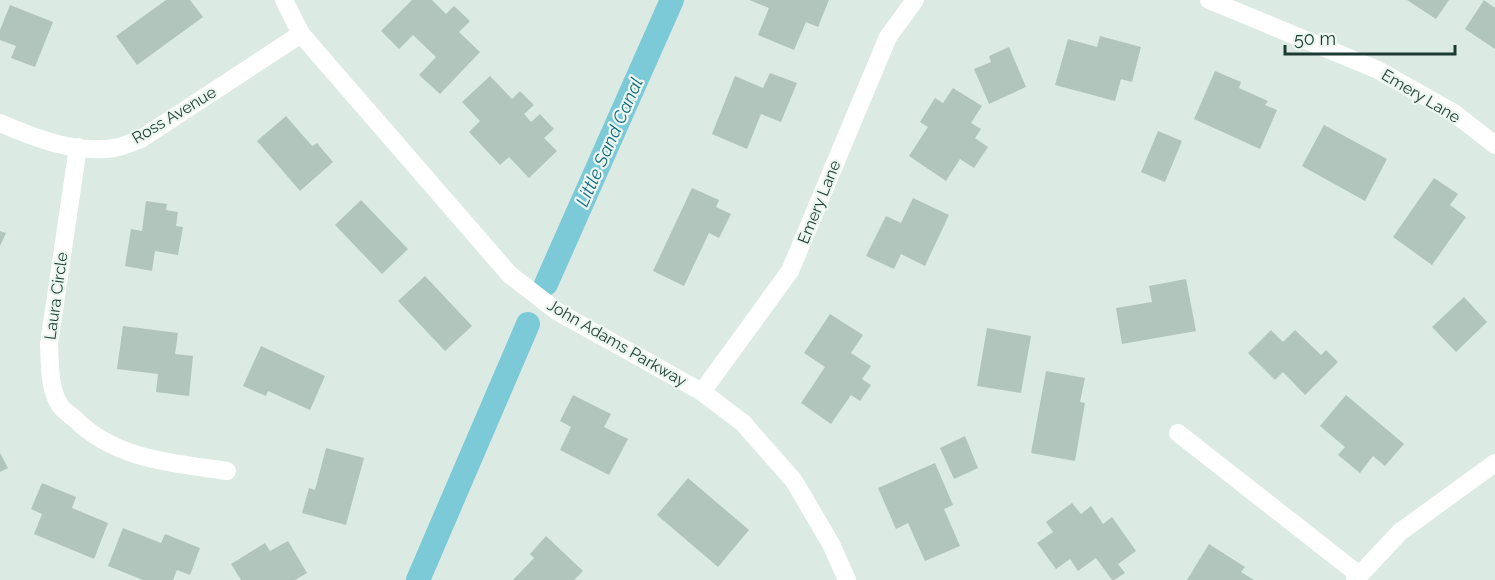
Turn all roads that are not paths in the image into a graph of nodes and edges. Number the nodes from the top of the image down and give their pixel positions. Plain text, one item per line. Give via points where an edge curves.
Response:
1 (284, 0) edge
2 (915, 0) edge
3 (1209, 0) edge
4 (301, 34) junction
5 (0, 123) edge
6 (1495, 145) edge
7 (78, 147) junction
8 (702, 392) junction
9 (1178, 433) dead end
10 (1495, 463) edge
11 (227, 471) dead end
12 (1356, 577) edge
13 (847, 580) edge

1 - 4 street, John Adams Parkway
2 - 8 street, Emery Lane via 888,37 790,271
3 - 6 street, Emery Lane via 1378,70 1454,113
4 - 7 street, Ross Avenue via 141,139 113,148
4 - 8 street, John Adams Parkway via 510,275 558,312
5 - 7 street, Ross Avenue via 38,140
7 - 11 street, Laura Circle via 49,344 51,377 59,404 82,426 116,448 149,460
8 - 13 street, John Adams Parkway via 743,423 794,481
9 - 12 street
10 - 12 street via 1400,532

